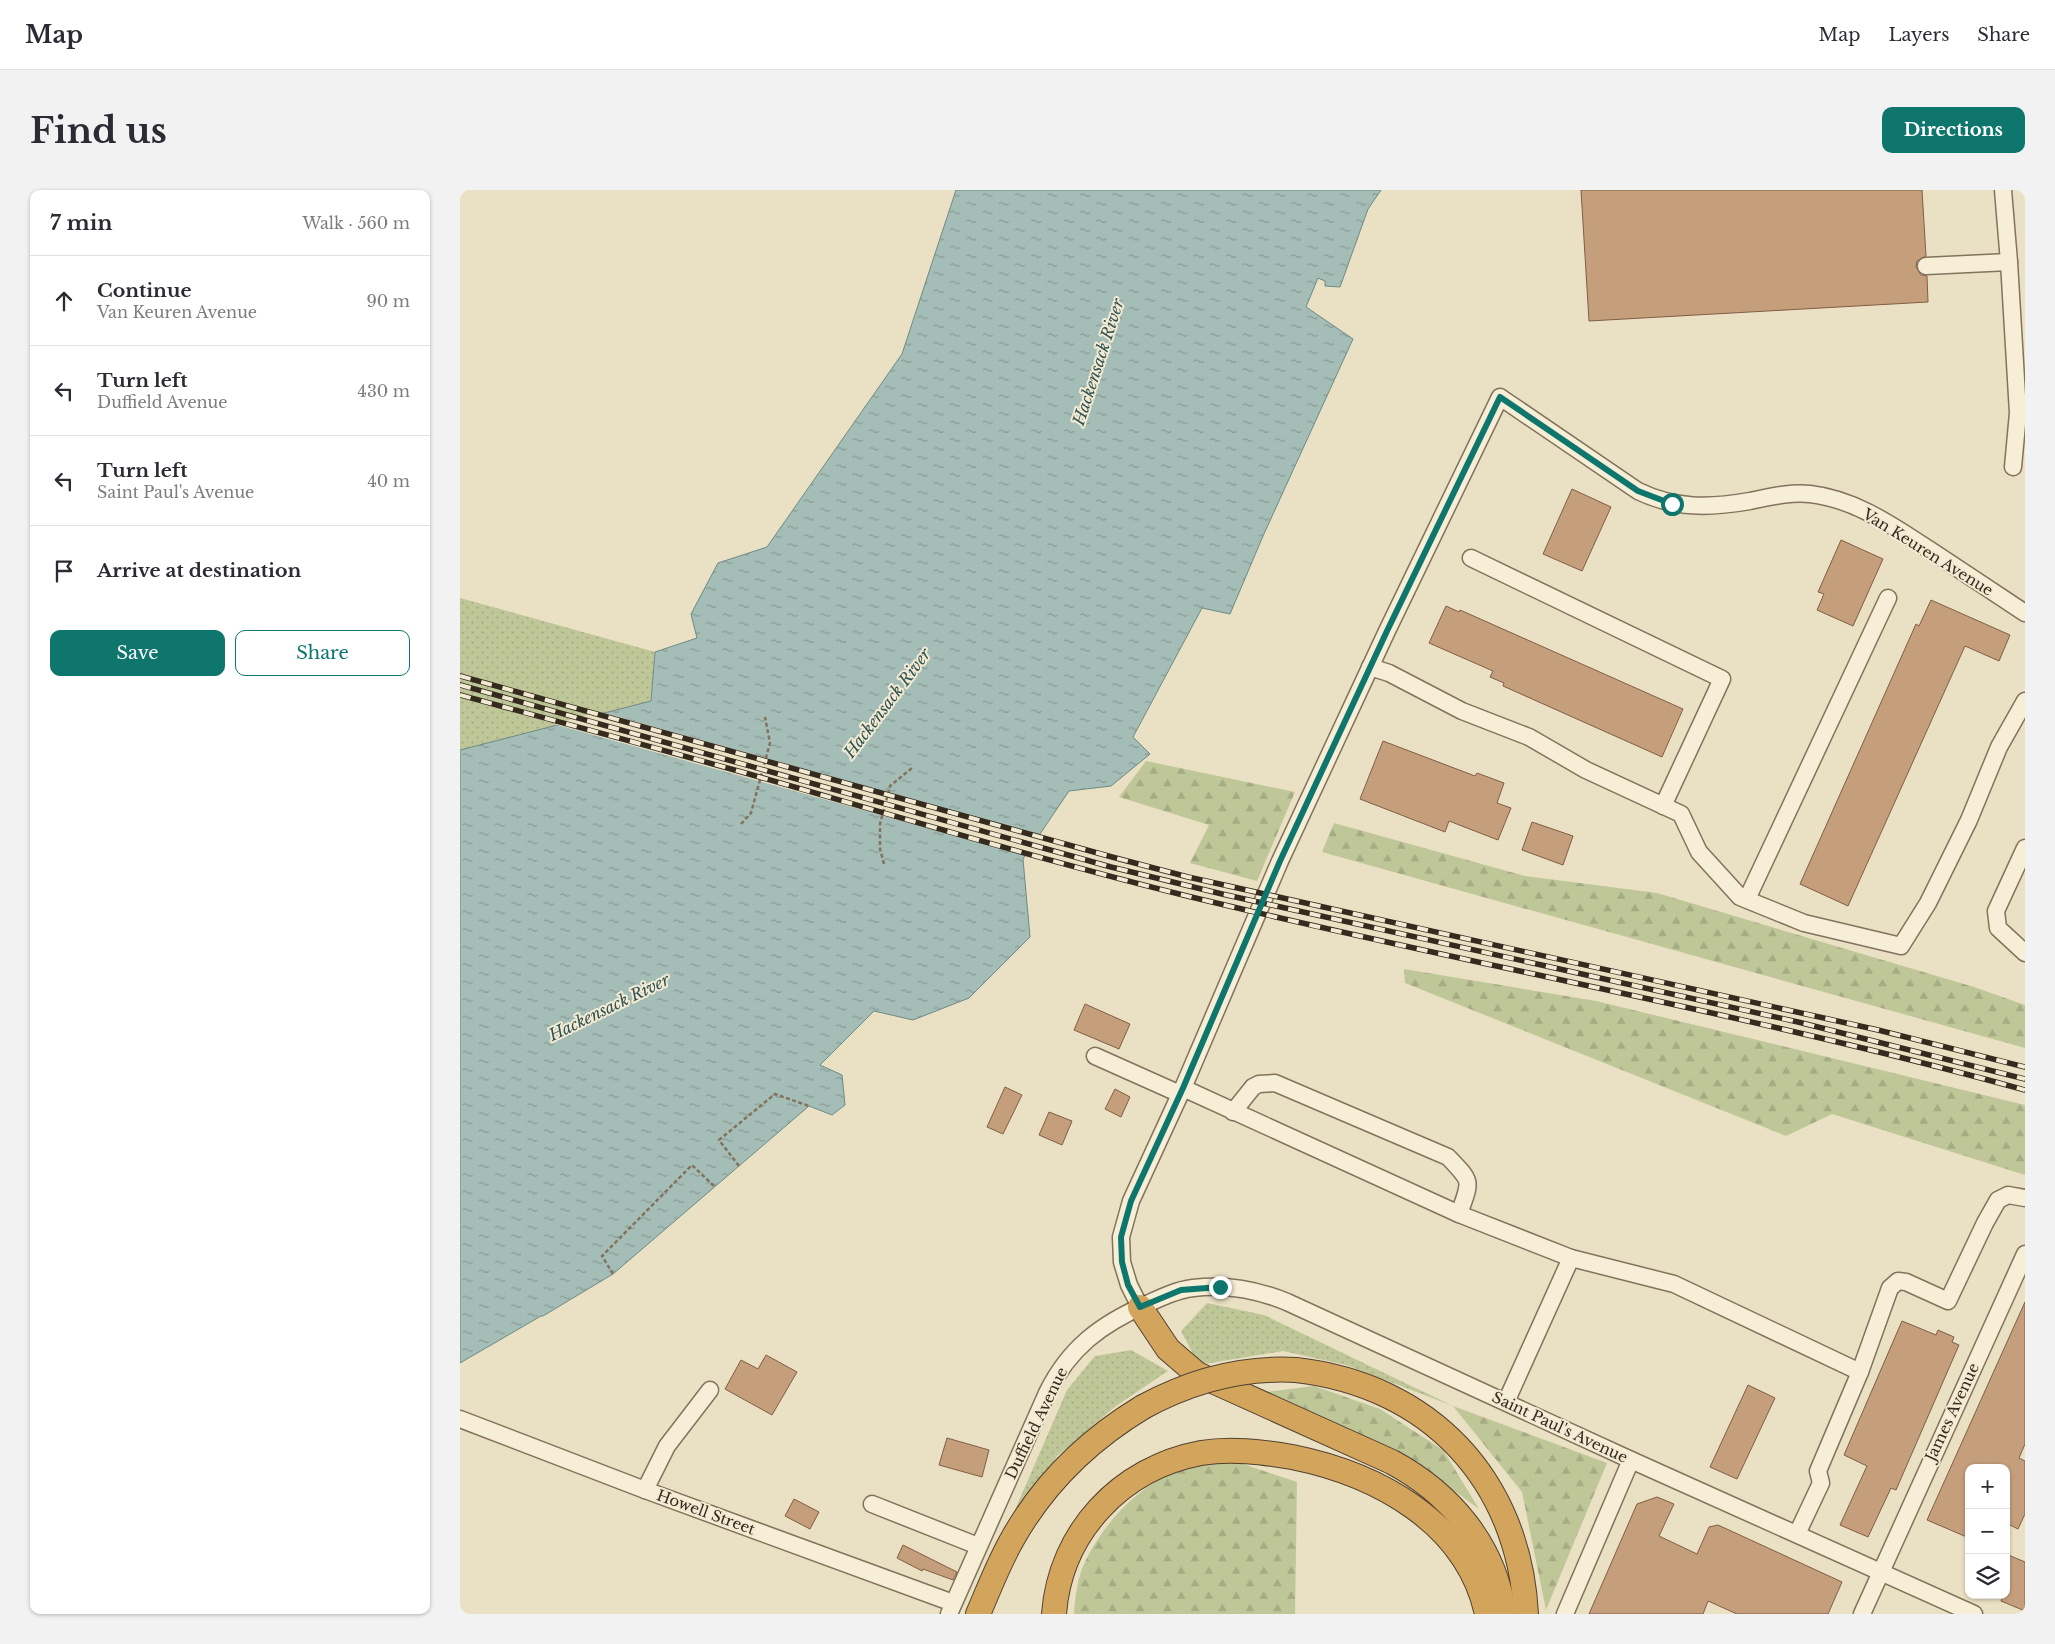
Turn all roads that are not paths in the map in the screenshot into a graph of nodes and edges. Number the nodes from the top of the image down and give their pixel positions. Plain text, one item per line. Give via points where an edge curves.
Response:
1 (2003, 190) edge
2 (2009, 262) junction
3 (1926, 266) dead end
4 (2013, 467) dead end
5 (1471, 558) dead end
6 (1888, 598) dead end
7 (2025, 613) edge
8 (1370, 666) junction
9 (2025, 701) edge
10 (1664, 806) junction
11 (2025, 848) edge
12 (1747, 899) junction
13 (2025, 953) edge
14 (1095, 1056) dead end
15 (1182, 1091) junction
16 (1233, 1112) junction
17 (2025, 1198) edge
18 (1459, 1214) junction
19 (2025, 1254) edge
20 (1571, 1258) junction
21 (1140, 1307) junction
22 (1860, 1372) junction
23 (710, 1390) dead end
24 (1506, 1402) junction
25 (460, 1419) edge
26 (1631, 1460) junction
27 (646, 1490) junction
28 (872, 1504) dead end
29 (1797, 1534) junction
30 (978, 1546) junction
31 (1880, 1571) junction
32 (951, 1608) edge
33 (978, 1614) edge
34 (1054, 1614) edge
35 (1487, 1614) edge
36 (1504, 1614) edge
37 (1526, 1614) edge
38 (1565, 1614) edge
39 (1862, 1614) edge
40 (1974, 1614) edge

1 - 2 street
2 - 3 street
2 - 4 street via 2018,413
5 - 10 street via 1722,679
6 - 12 street
7 - 8 street, Van Keuren Avenue via 1885,522 1830,499 1809,494 1786,494 1697,507 1672,504 1649,496 1500,397
8 - 10 street via 1389,672 1462,711 1529,737 1586,770
8 - 15 street via 1280,861
9 - 12 street via 1999,747 1969,820 1928,903 1901,946 1804,923
10 - 12 street via 1681,814 1699,852 1740,897
11 - 13 street via 1996,911 1998,928
14 - 15 street
15 - 16 street
15 - 21 street via 1131,1201 1123,1226 1124,1273
16 - 18 street
16 - 18 street via 1253,1087 1275,1083 1448,1157 1467,1176 1469,1184
17 - 22 street via 2008,1195 1998,1200 1948,1301 1906,1282 1898,1281 1890,1288
18 - 20 street
19 - 31 street, James Avenue
20 - 22 street via 1674,1284
20 - 24 street
21 - 24 street, Saint Paul's Avenue via 1175,1292 1196,1288 1220,1287 1260,1293 1287,1302
21 - 30 street, Duffield Avenue via 1100,1328 1061,1368
21 - 36 highway via 1168,1349 1197,1374 1392,1462 1429,1486 1458,1513 1476,1537 1495,1577
22 - 29 street via 1818,1471 1822,1482
23 - 27 street via 667,1446
24 - 26 street, Saint Paul's Avenue
25 - 27 street, Howell Street
26 - 29 street, Saint Paul's Avenue
26 - 38 street
27 - 32 street, Howell Street
28 - 30 street
29 - 31 street, Saint Paul's Avenue
30 - 32 street, Duffield Avenue
31 - 39 street, James Avenue
31 - 40 street, Saint Paul's Avenue
33 - 37 highway, bridge via 1012,1539 1037,1501 1061,1472 1110,1428 1175,1391 1226,1375 1255,1370 1296,1370 1336,1376 1375,1389 1424,1417 1455,1444 1484,1481 1506,1522 1519,1561
34 - 35 highway via 1062,1571 1074,1543 1111,1497 1135,1478 1160,1465 1201,1453 1229,1451 1272,1454 1313,1462 1354,1475 1405,1500 1438,1526 1455,1546 1470,1570

